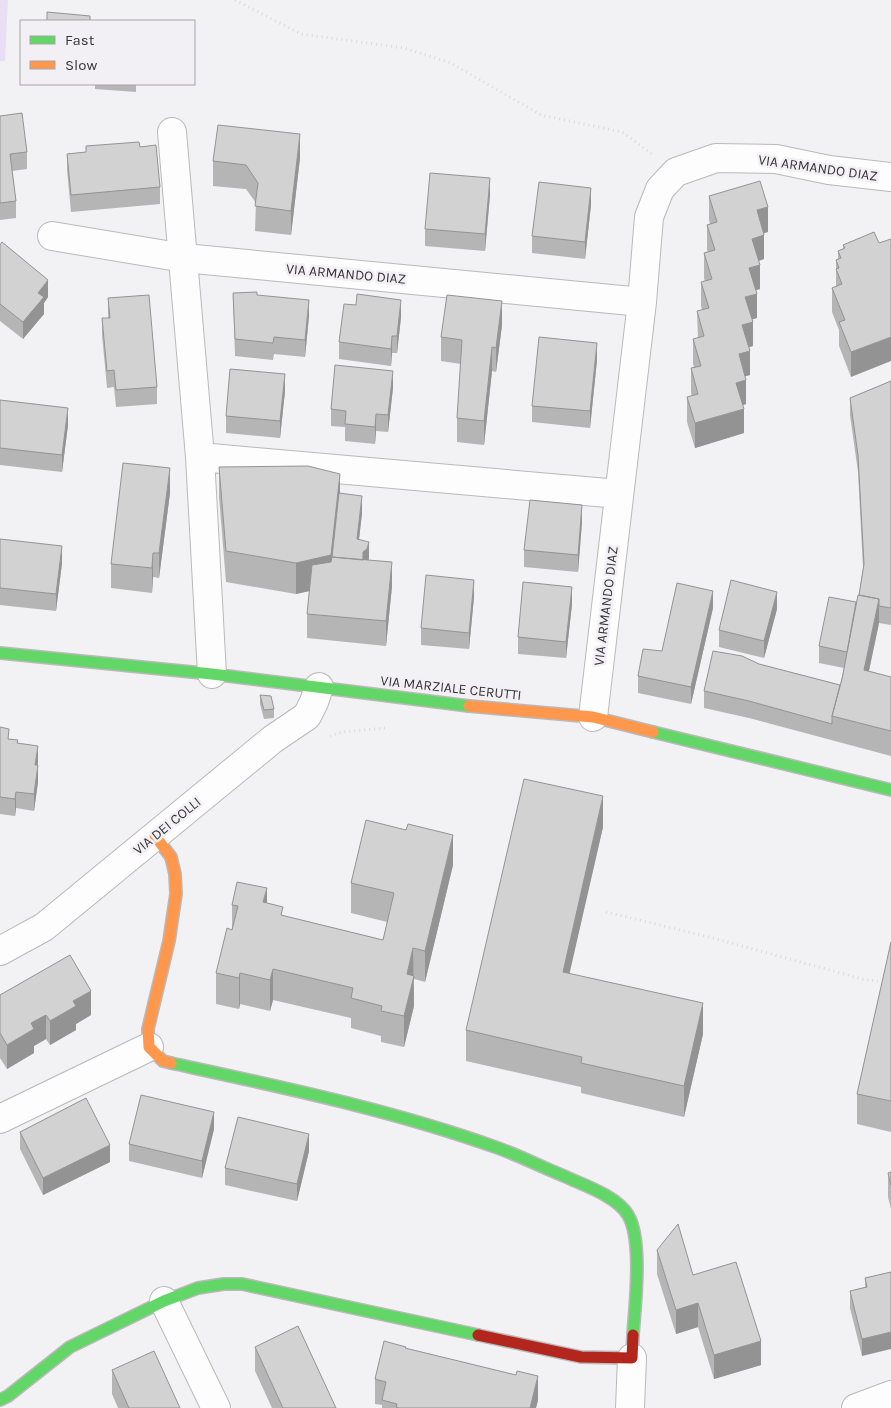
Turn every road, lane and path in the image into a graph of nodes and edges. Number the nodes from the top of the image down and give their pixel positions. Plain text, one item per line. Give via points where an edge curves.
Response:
1 (235, 0) edge
2 (172, 132) dead end
3 (676, 172) junction
4 (891, 178) edge
5 (52, 236) dead end
6 (184, 258) junction
7 (642, 302) junction
8 (200, 457) junction
9 (619, 494) junction
10 (0, 654) edge
11 (212, 674) junction
12 (319, 687) junction
13 (593, 717) junction
14 (390, 727) dead end
15 (327, 737) dead end
16 (891, 790) edge
17 (155, 836) junction
18 (606, 912) dead end
19 (0, 951) edge
20 (878, 981) dead end
21 (149, 1047) junction
22 (0, 1119) edge
23 (164, 1301) junction
24 (632, 1358) junction
25 (891, 1394) edge
26 (0, 1400) edge
27 (216, 1408) edge
28 (630, 1408) edge
29 (856, 1408) edge

1 - 3 path via 301,34 404,48 451,63 541,115 622,132
2 - 6 street
3 - 4 street, VIA ARMANDO DIAZ via 716,158 776,159
3 - 7 street, VIA ARMANDO DIAZ via 660,189 649,217
5 - 6 street, VIA ARMANDO DIAZ
6 - 7 street, VIA ARMANDO DIAZ
6 - 8 street
7 - 9 street, VIA ARMANDO DIAZ
8 - 9 street
8 - 11 street
9 - 13 street, VIA ARMANDO DIAZ
10 - 11 street, VIA MARZIALE CERUTTI
11 - 12 street, VIA MARZIALE CERUTTI
12 - 13 street, VIA MARZIALE CERUTTI via 440,703
12 - 17 street, VIA DEI COLLI via 307,716 273,739
13 - 16 street, VIA MARZIALE CERUTTI
14 - 15 path via 342,732
17 - 19 street, VIA DEI COLLI via 44,927
17 - 21 street via 171,856 177,878 174,919 148,1029
18 - 20 path
21 - 22 street
21 - 24 street via 163,1061 412,1122 498,1148 612,1200 629,1215 635,1233
23 - 24 street via 198,1288 242,1284 544,1350 581,1357
23 - 26 street via 70,1347
23 - 27 street
24 - 28 street
25 - 29 street

